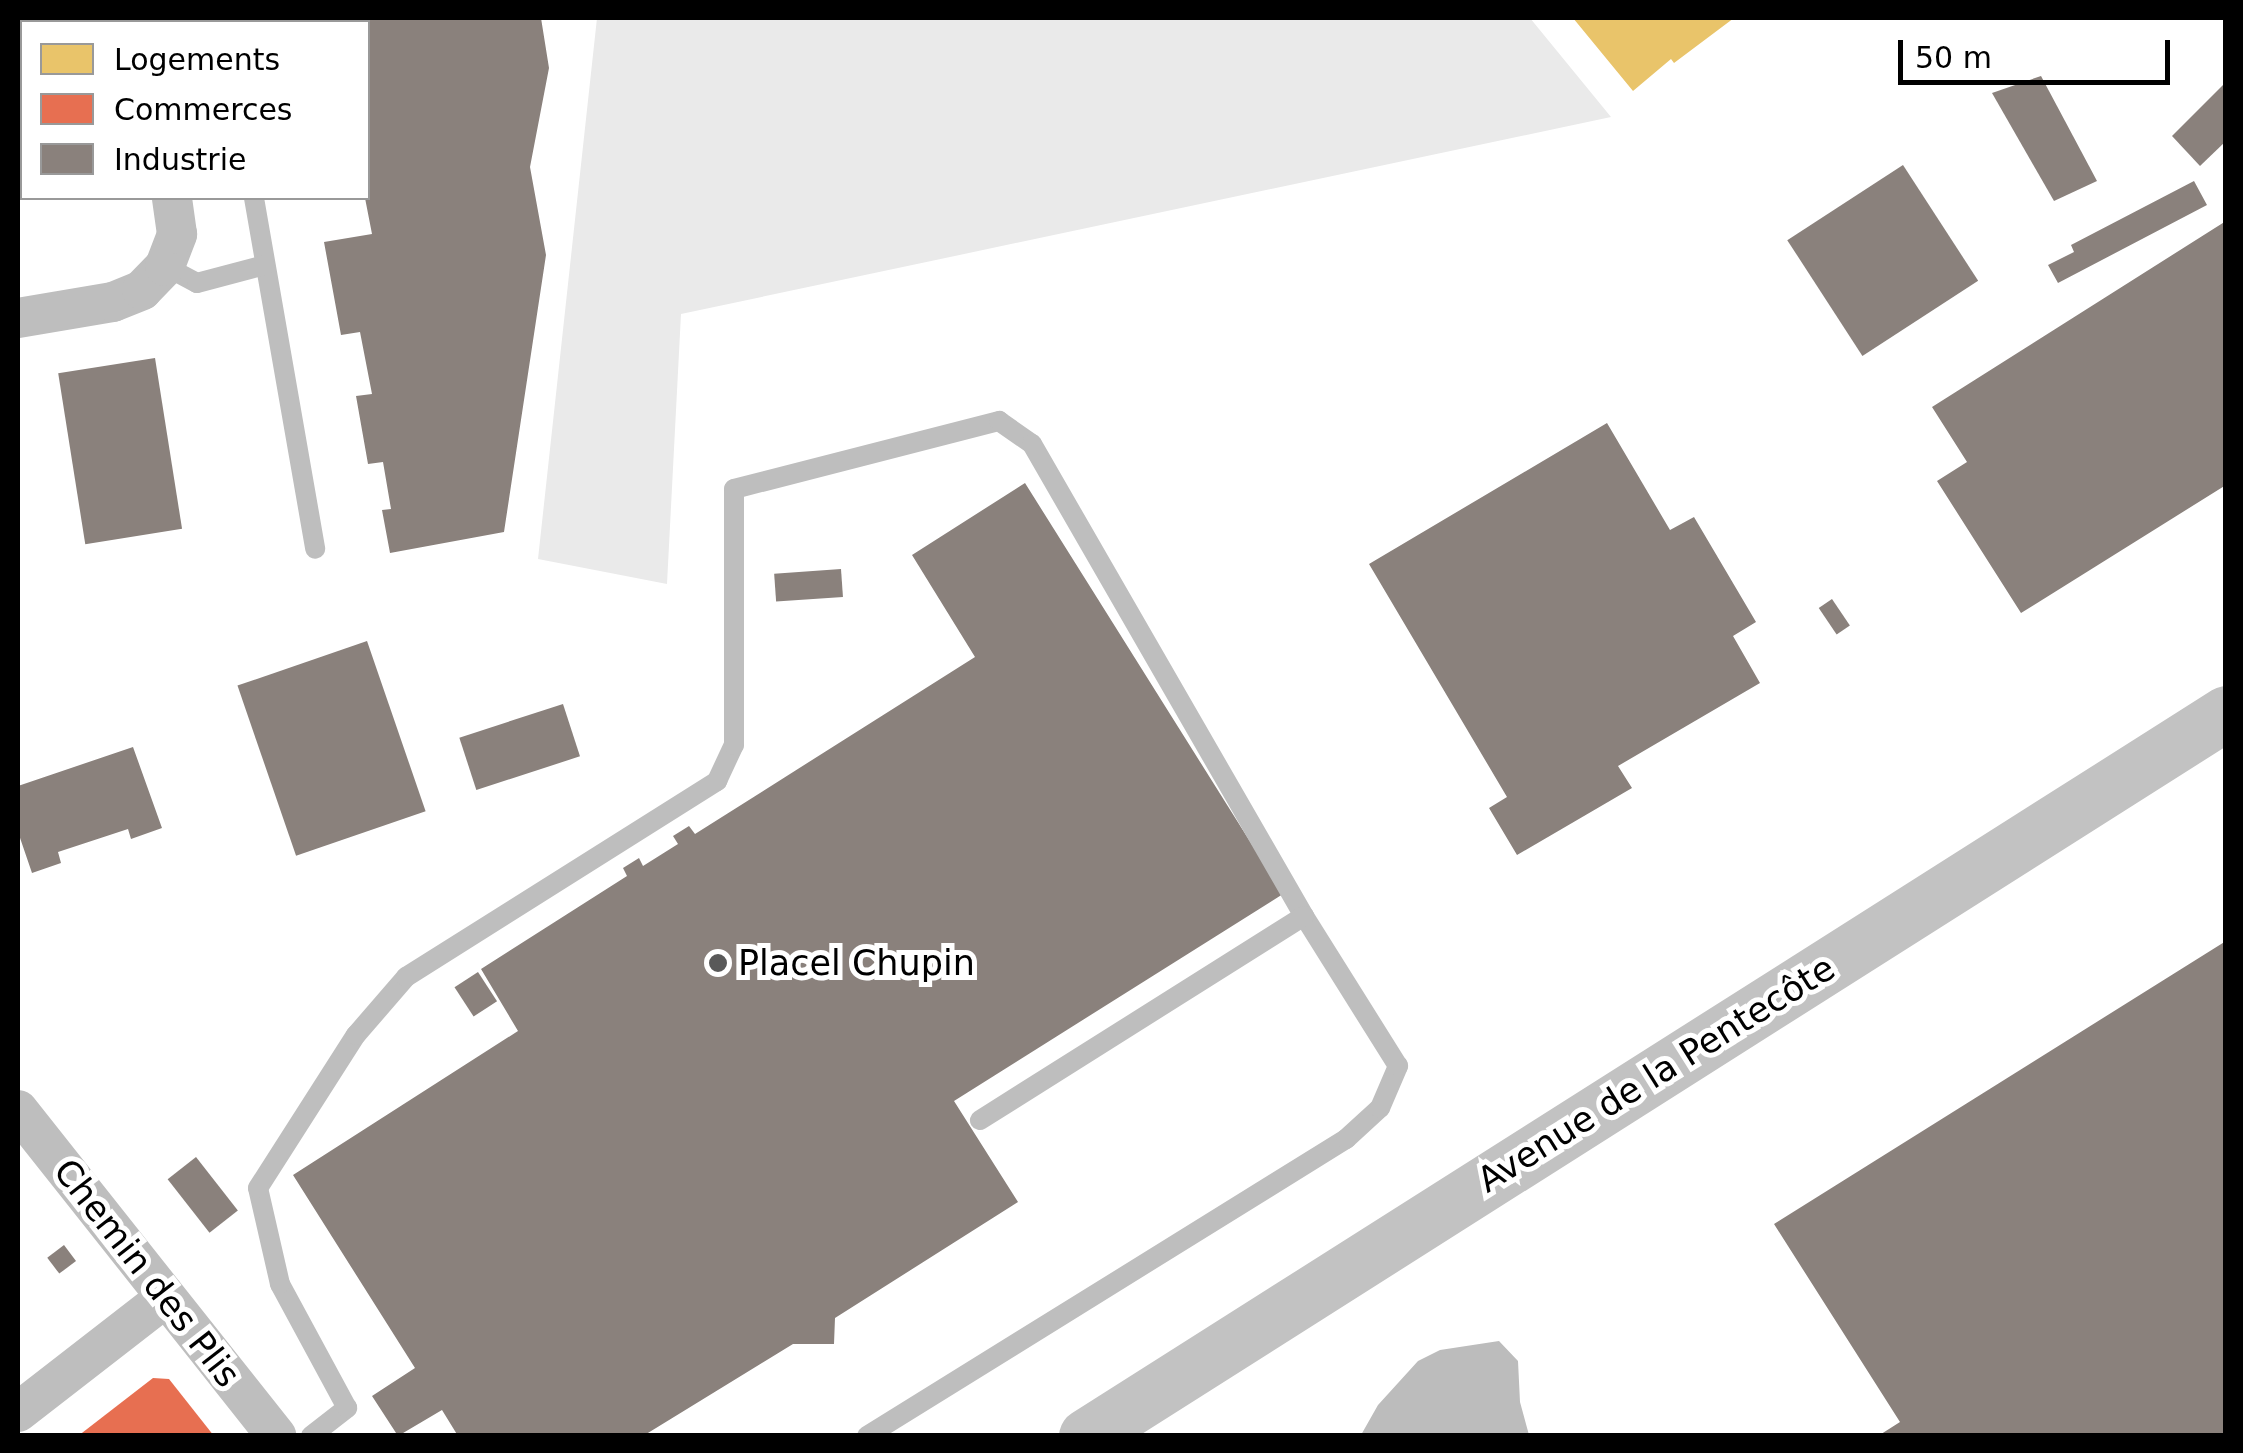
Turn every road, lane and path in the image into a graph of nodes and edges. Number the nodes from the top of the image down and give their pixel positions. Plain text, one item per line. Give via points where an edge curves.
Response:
1 (172, 200) edge
2 (254, 200) edge
3 (266, 265) junction
4 (165, 266) junction
5 (18, 318) edge
6 (314, 548) dead end
7 (2226, 714) edge
8 (1304, 916) junction
9 (18, 1110) edge
10 (980, 1120) dead end
11 (165, 1298) junction
12 (18, 1412) edge
13 (276, 1436) edge
14 (312, 1436) edge
15 (867, 1436) edge
16 (1086, 1436) edge

1 - 4 street via 177,234
2 - 3 lane
3 - 4 lane via 197,283
3 - 6 lane
4 - 5 street via 142,290 114,302
7 - 16 main road, Avenue de la Pentecôte
8 - 10 lane
8 - 14 lane via 1032,444 1000,421 734,489 734,745 717,782 406,977 356,1035 258,1188 280,1284 347,1408
8 - 15 lane via 1398,1066 1380,1108 1346,1138
9 - 11 street, Chemin des Plis
11 - 12 street
11 - 13 street, Chemin des Plis

